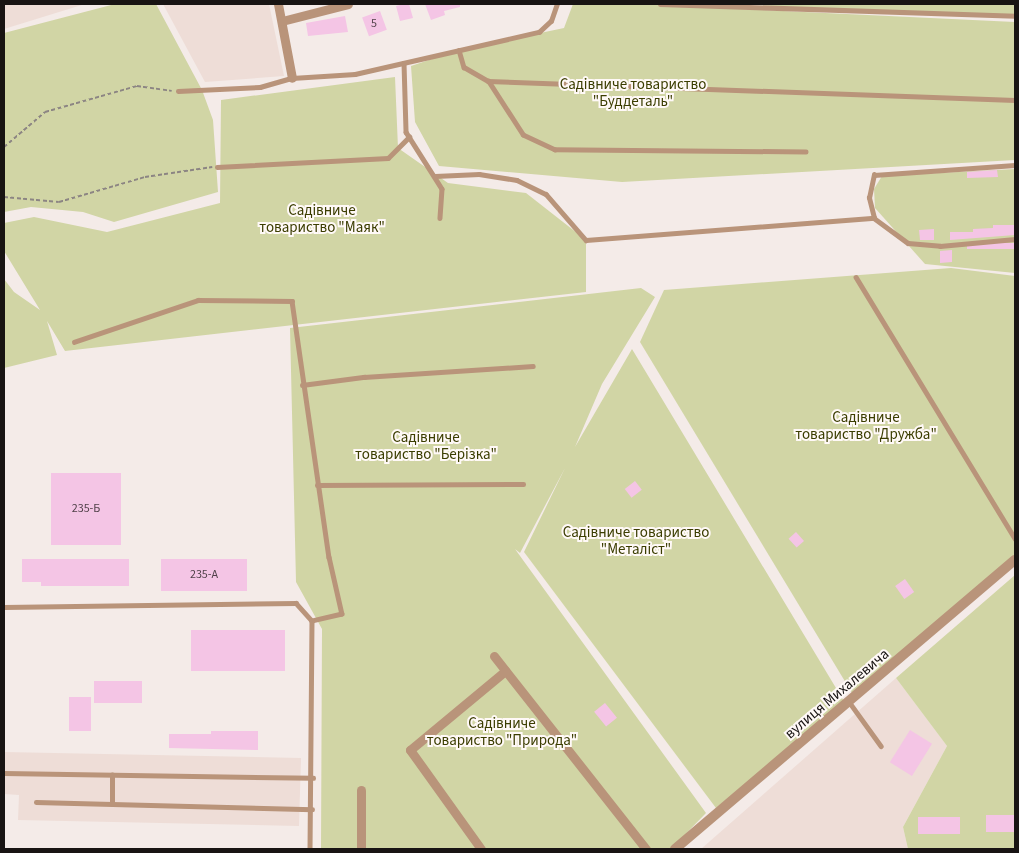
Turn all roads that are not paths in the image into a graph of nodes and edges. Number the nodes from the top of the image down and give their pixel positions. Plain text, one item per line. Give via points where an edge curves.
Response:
1 (278, 4) edge
2 (348, 4) edge
3 (556, 4) edge
4 (660, 4) edge
5 (1015, 16) edge
6 (282, 21) junction
7 (459, 50) junction
8 (404, 63) junction
9 (292, 78) junction
10 (488, 81) junction
11 (178, 91) road end
12 (1015, 100) edge
13 (409, 137) junction
14 (806, 152) dead end
15 (1015, 165) edge
16 (217, 167) road end
17 (434, 176) junction
18 (440, 218) dead end
19 (874, 218) junction
20 (1015, 239) edge
21 (856, 276) dead end
22 (74, 342) dead end
23 (533, 366) dead end
24 (302, 385) junction
25 (317, 484) junction
26 (523, 484) dead end
27 (1015, 538) edge
28 (1015, 560) edge
29 (4, 608) edge
30 (312, 621) junction
31 (494, 656) dead end
32 (505, 671) junction
33 (850, 704) junction
34 (881, 746) dead end
35 (4, 773) edge
36 (112, 775) junction
37 (313, 778) junction
38 (361, 790) dead end
39 (36, 802) dead end
40 (112, 804) junction
41 (312, 809) junction
42 (310, 849) edge
43 (361, 849) edge
44 (481, 849) edge
45 (646, 849) edge
46 (675, 849) edge

1 - 6 street
2 - 6 street
3 - 7 lane via 551,22 539,32
4 - 5 lane
6 - 9 street
7 - 8 lane
7 - 10 lane via 464,67
8 - 9 lane via 355,74
8 - 13 lane via 406,132
9 - 11 lane via 260,87
10 - 12 lane
10 - 14 lane via 523,135 556,150
13 - 16 lane via 388,158
13 - 17 lane
15 - 19 lane via 874,175 869,198
17 - 18 lane via 442,189
17 - 19 lane via 479,174 518,180 546,194 586,240
19 - 20 lane via 908,243 940,246
21 - 27 lane
22 - 24 lane via 198,300 292,301
23 - 24 lane via 364,377
24 - 25 lane
25 - 26 lane
25 - 30 lane via 328,557 342,614
28 - 33 street, вулиця Михалевича
29 - 30 lane via 296,603
30 - 37 lane
31 - 32 street
32 - 44 street via 410,750
32 - 45 street
33 - 34 lane
33 - 46 street, вулиця Михалевича
35 - 36 lane
36 - 37 lane
36 - 40 lane
37 - 41 lane
38 - 43 street
39 - 40 lane
40 - 41 lane
41 - 42 lane

